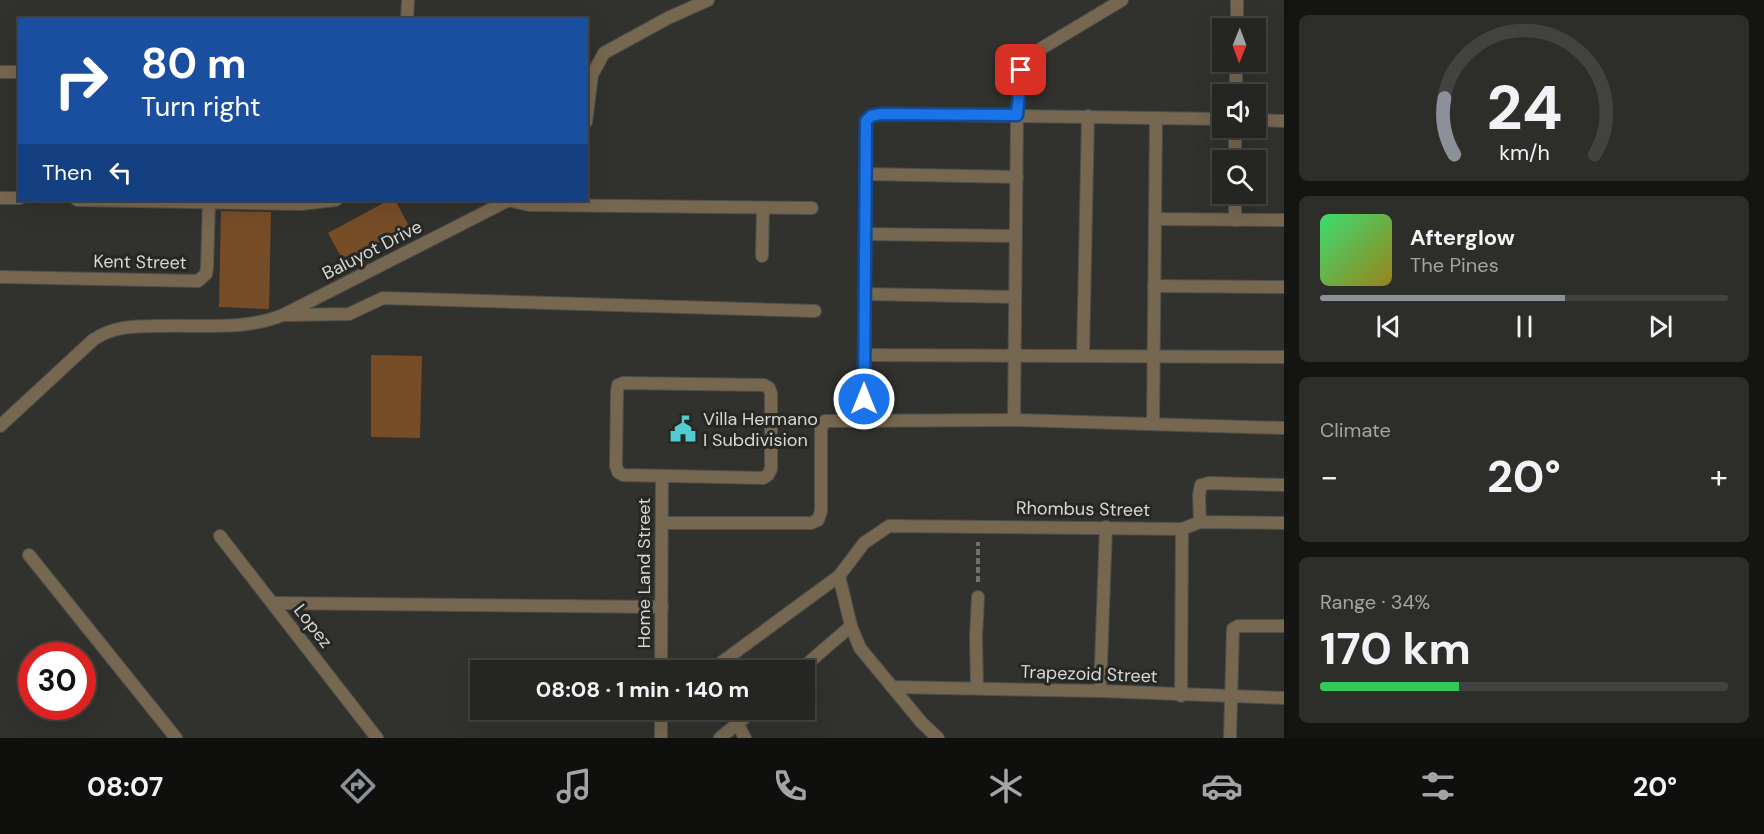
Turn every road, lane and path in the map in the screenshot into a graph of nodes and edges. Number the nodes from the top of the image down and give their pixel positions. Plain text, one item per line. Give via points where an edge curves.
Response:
1 (408, 0) edge
2 (706, 0) edge
3 (1122, 0) edge
4 (1238, 0) edge
5 (407, 18) edge
6 (1237, 18) edge
7 (604, 53) junction
8 (588, 61) edge
9 (0, 72) edge
10 (18, 72) edge
11 (588, 106) edge
12 (1017, 115) junction
13 (1088, 116) junction
14 (1156, 118) junction
15 (1212, 120) edge
16 (1266, 120) edge
17 (1284, 121) edge
18 (866, 174) junction
19 (1017, 177) junction
20 (0, 198) edge
21 (18, 198) edge
22 (143, 201) edge
23 (327, 201) edge
24 (507, 201) edge
25 (513, 201) edge
26 (209, 202) junction
27 (1235, 204) edge
28 (763, 208) junction
29 (812, 208) dead end
30 (1155, 219) junction
31 (1235, 220) junction
32 (1284, 220) edge
33 (865, 234) junction
34 (1016, 236) junction
35 (762, 256) dead end
36 (0, 277) edge
37 (1154, 286) junction
38 (1284, 287) edge
39 (865, 294) junction
40 (1015, 297) junction
41 (815, 311) dead end
42 (283, 315) junction
43 (864, 355) junction
44 (1014, 355) junction
45 (1083, 356) junction
46 (1154, 356) junction
47 (1284, 357) edge
48 (1014, 420) junction
49 (864, 421) junction
50 (1154, 424) junction
51 (0, 426) edge
52 (1284, 428) edge
53 (662, 476) junction
54 (1284, 485) edge
55 (1200, 522) junction
56 (662, 523) junction
57 (1284, 523) edge
58 (978, 526) junction
59 (1106, 527) junction
60 (1182, 529) junction
61 (220, 536) dead end
62 (28, 555) dead end
63 (838, 576) junction
64 (978, 597) joint
65 (273, 603) junction
66 (662, 607) junction
67 (851, 626) junction
68 (1284, 626) edge
69 (661, 660) edge
70 (725, 660) edge
71 (812, 660) edge
72 (892, 687) junction
73 (977, 688) junction
74 (1100, 691) junction
75 (1181, 696) junction
76 (1230, 697) junction
77 (1284, 698) edge
78 (661, 720) edge
79 (741, 720) edge
80 (737, 723) junction
81 (176, 738) edge
82 (377, 738) edge
83 (661, 738) edge
84 (720, 738) edge
85 (745, 738) edge
86 (938, 738) edge
87 (1230, 738) edge

1 - 5 street
2 - 7 street
3 - 12 street via 1027,57 1021,70
4 - 6 street
7 - 8 street
7 - 11 street via 592,75
9 - 10 street
12 - 13 street
12 - 18 street via 871,116 866,121
12 - 19 street
13 - 14 street
13 - 45 street
14 - 15 street
14 - 30 street
16 - 17 street
18 - 19 street
18 - 33 street
19 - 34 street
20 - 21 street
22 - 26 street
23 - 26 street
24 - 42 street, Baluyot Drive
25 - 28 street via 529,205
26 - 36 street, Kent Street via 207,268 198,280
27 - 31 street
28 - 29 street
28 - 35 street
30 - 31 street
30 - 37 street
31 - 32 street
33 - 34 street
33 - 39 street
34 - 40 street
37 - 38 street
37 - 46 street
39 - 40 street
39 - 43 street
40 - 44 street
41 - 42 street via 383,298 349,314
42 - 51 street via 247,325 137,326 106,331
43 - 44 street
43 - 49 street
44 - 45 street
44 - 48 street
45 - 46 street
46 - 47 street
46 - 50 street
48 - 49 street
48 - 50 street
49 - 56 street via 825,421 821,429 818,520
50 - 52 street
53 - 53 street via 618,472 618,385 769,388 768,475
53 - 56 street, Home Land Street
54 - 55 street via 1201,485
55 - 57 street
55 - 60 street
56 - 66 street, Home Land Street
58 - 59 street, Rhombus Street
58 - 63 street, Rhombus Street via 890,526 864,543
58 - 64 path
59 - 60 street, Rhombus Street
59 - 74 street
60 - 75 street
61 - 65 street, Lopez
62 - 81 street
63 - 67 street
63 - 70 street, Rhombus Street
64 - 73 street
65 - 66 street
65 - 82 street, Lopez
66 - 69 street, Home Land Street
67 - 71 street
67 - 72 street via 860,648
68 - 76 street via 1233,629
72 - 73 street, Trapezoid Street
72 - 86 street
73 - 74 street, Trapezoid Street
74 - 75 street, Trapezoid Street
75 - 76 street, Trapezoid Street
76 - 77 street, Trapezoid Street
76 - 87 street
78 - 83 street
79 - 80 street
80 - 84 street
80 - 85 street

